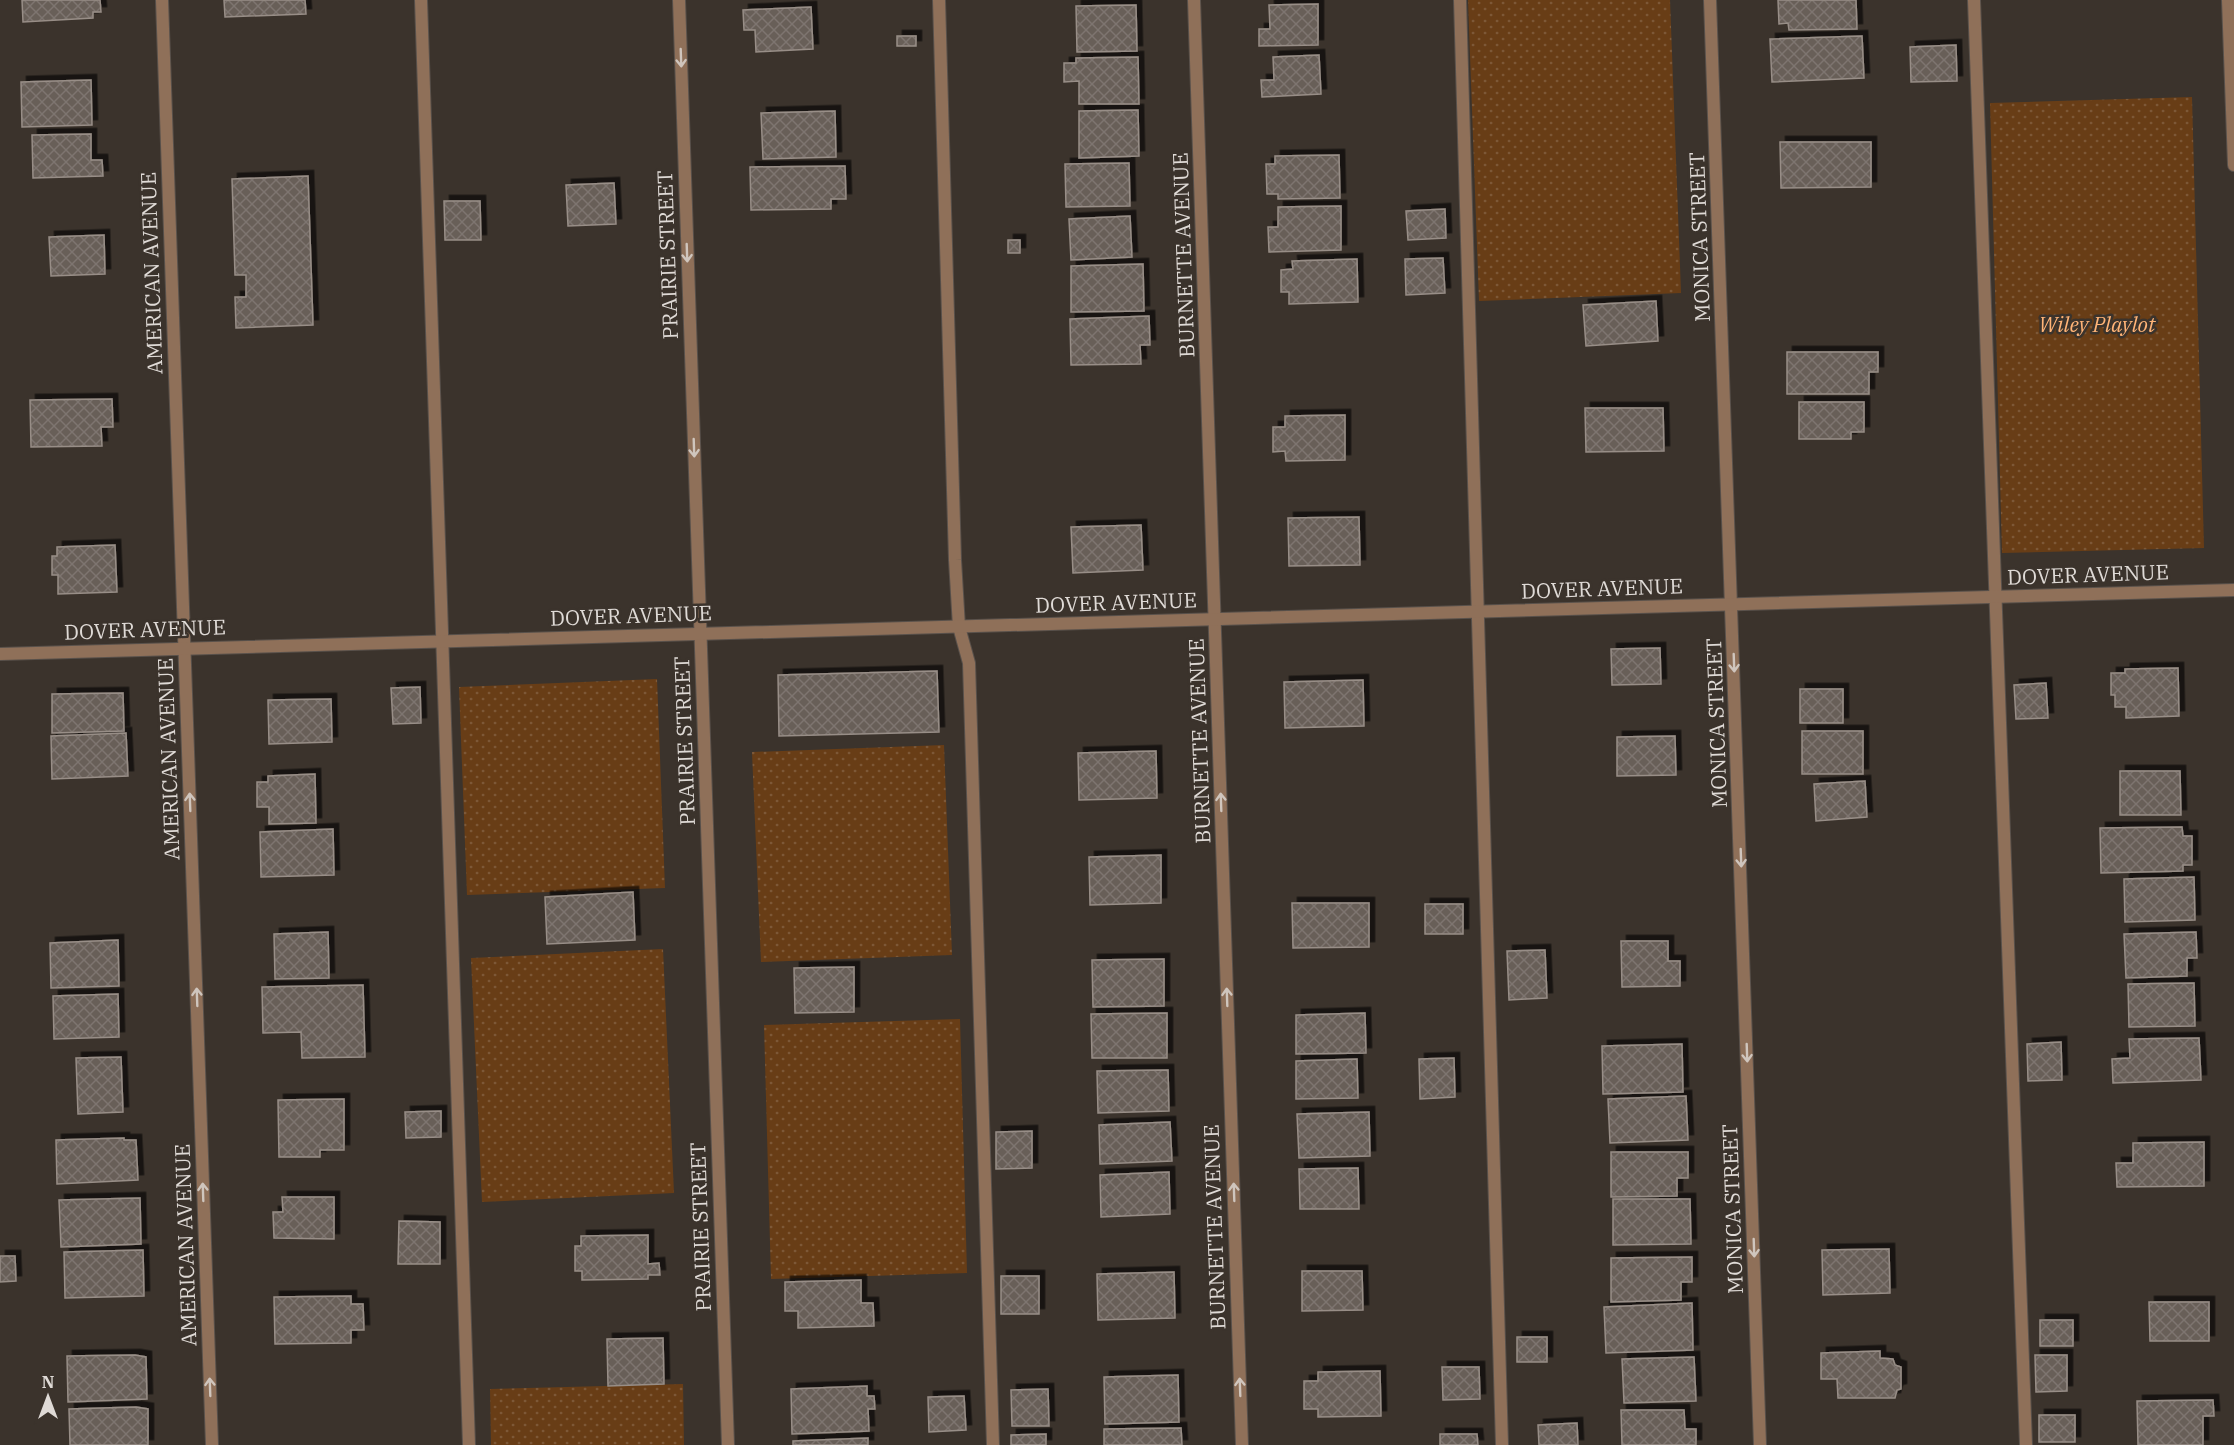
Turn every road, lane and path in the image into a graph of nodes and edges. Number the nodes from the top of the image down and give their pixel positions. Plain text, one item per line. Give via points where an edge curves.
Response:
1 (162, 0) edge
2 (421, 0) edge
3 (679, 0) edge
4 (939, 0) edge
5 (1194, 0) edge
6 (1460, 0) edge
7 (1710, 0) edge
8 (1974, 0) edge
9 (2228, 0) edge
10 (2234, 165) edge
11 (2234, 590) edge
12 (1997, 597) junction
13 (1732, 604) junction
14 (1477, 612) junction
15 (1216, 620) junction
16 (958, 627) junction
17 (701, 634) junction
18 (444, 641) junction
19 (185, 649) junction
20 (0, 654) edge
21 (212, 1445) edge
22 (469, 1445) edge
23 (728, 1445) edge
24 (993, 1445) edge
25 (1242, 1445) edge
26 (1502, 1445) edge
27 (1760, 1445) edge
28 (2026, 1445) edge

1 - 19 street, AMERICAN AVENUE
2 - 18 street
3 -> 17 street, PRAIRIE STREET
4 - 16 street
5 - 15 street, BURNETTE AVENUE
6 - 14 street
7 - 13 street, MONICA STREET
8 - 12 street
9 - 10 street
11 - 12 street, DOVER AVENUE
12 - 13 street, DOVER AVENUE
12 - 28 street
13 - 14 street, DOVER AVENUE
13 -> 27 street, MONICA STREET
14 - 15 street, DOVER AVENUE
14 - 26 street
15 - 16 street, DOVER AVENUE
25 -> 15 street, BURNETTE AVENUE
16 - 17 street, DOVER AVENUE
16 - 24 street via 969,663
17 - 18 street, DOVER AVENUE
17 - 23 street, PRAIRIE STREET
18 - 19 street, DOVER AVENUE
18 - 22 street
19 - 20 street, DOVER AVENUE
21 -> 19 street, AMERICAN AVENUE

